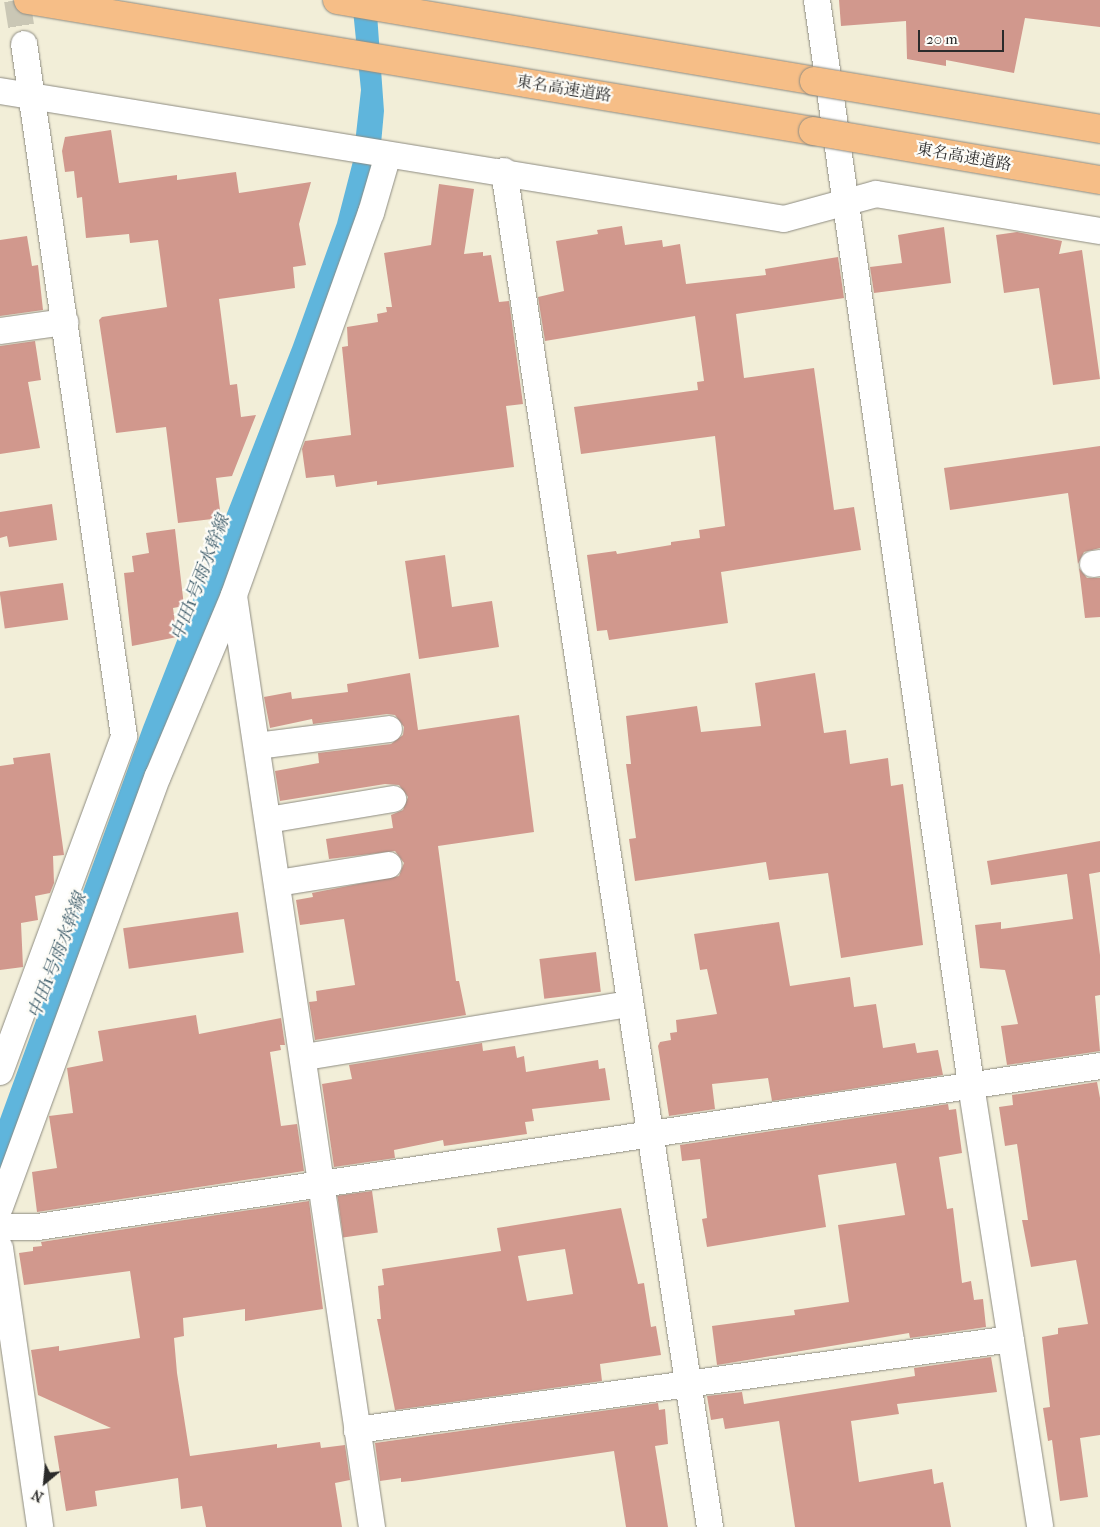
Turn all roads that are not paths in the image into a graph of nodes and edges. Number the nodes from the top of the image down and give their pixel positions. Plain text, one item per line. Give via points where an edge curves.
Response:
1 (28, 0) edge
2 (338, 0) edge
3 (818, 0) edge
4 (24, 44) tunnel mouth
5 (0, 91) edge
6 (30, 98) junction
7 (1100, 129) edge
8 (386, 154) junction
9 (504, 171) junction
10 (1100, 180) edge
11 (847, 203) junction
12 (1100, 231) edge
13 (65, 322) junction
14 (0, 331) edge
15 (234, 595) junction
16 (389, 730) dead end
17 (257, 746) junction
18 (393, 799) dead end
19 (268, 820) junction
20 (389, 865) dead end
21 (278, 883) junction
22 (630, 1004) junction
23 (305, 1057) junction
24 (1100, 1066) edge
25 (0, 1072) edge
26 (971, 1085) junction
27 (649, 1134) junction
28 (321, 1184) junction
29 (0, 1207) edge
30 (0, 1227) edge
31 (0, 1248) edge
32 (1011, 1339) junction
33 (688, 1384) junction
34 (357, 1430) junction
35 (40, 1527) edge
36 (372, 1527) edge
37 (710, 1527) edge
38 (1040, 1527) edge

1 - 10 highway, 東名高速道路, bridge
2 - 7 highway, bridge
3 - 11 street
4 - 6 street
5 - 6 street
6 - 8 street
6 - 13 street
8 - 9 street
8 - 15 street via 371,213
9 - 11 street via 784,219
9 - 22 street
11 - 12 street via 876,194
11 - 26 street
13 - 14 street
13 - 25 street via 124,736
15 - 17 street
15 - 29 street via 158,776
16 - 17 street
17 - 19 street
18 - 19 street
19 - 21 street
20 - 21 street
21 - 23 street
22 - 23 street
22 - 27 street
23 - 28 street
24 - 26 street
26 - 27 street
26 - 32 street
27 - 28 street
27 - 33 street
28 - 30 street via 38,1227
28 - 34 street
31 - 35 street
32 - 33 street
32 - 38 street
33 - 34 street
33 - 37 street
34 - 36 street

